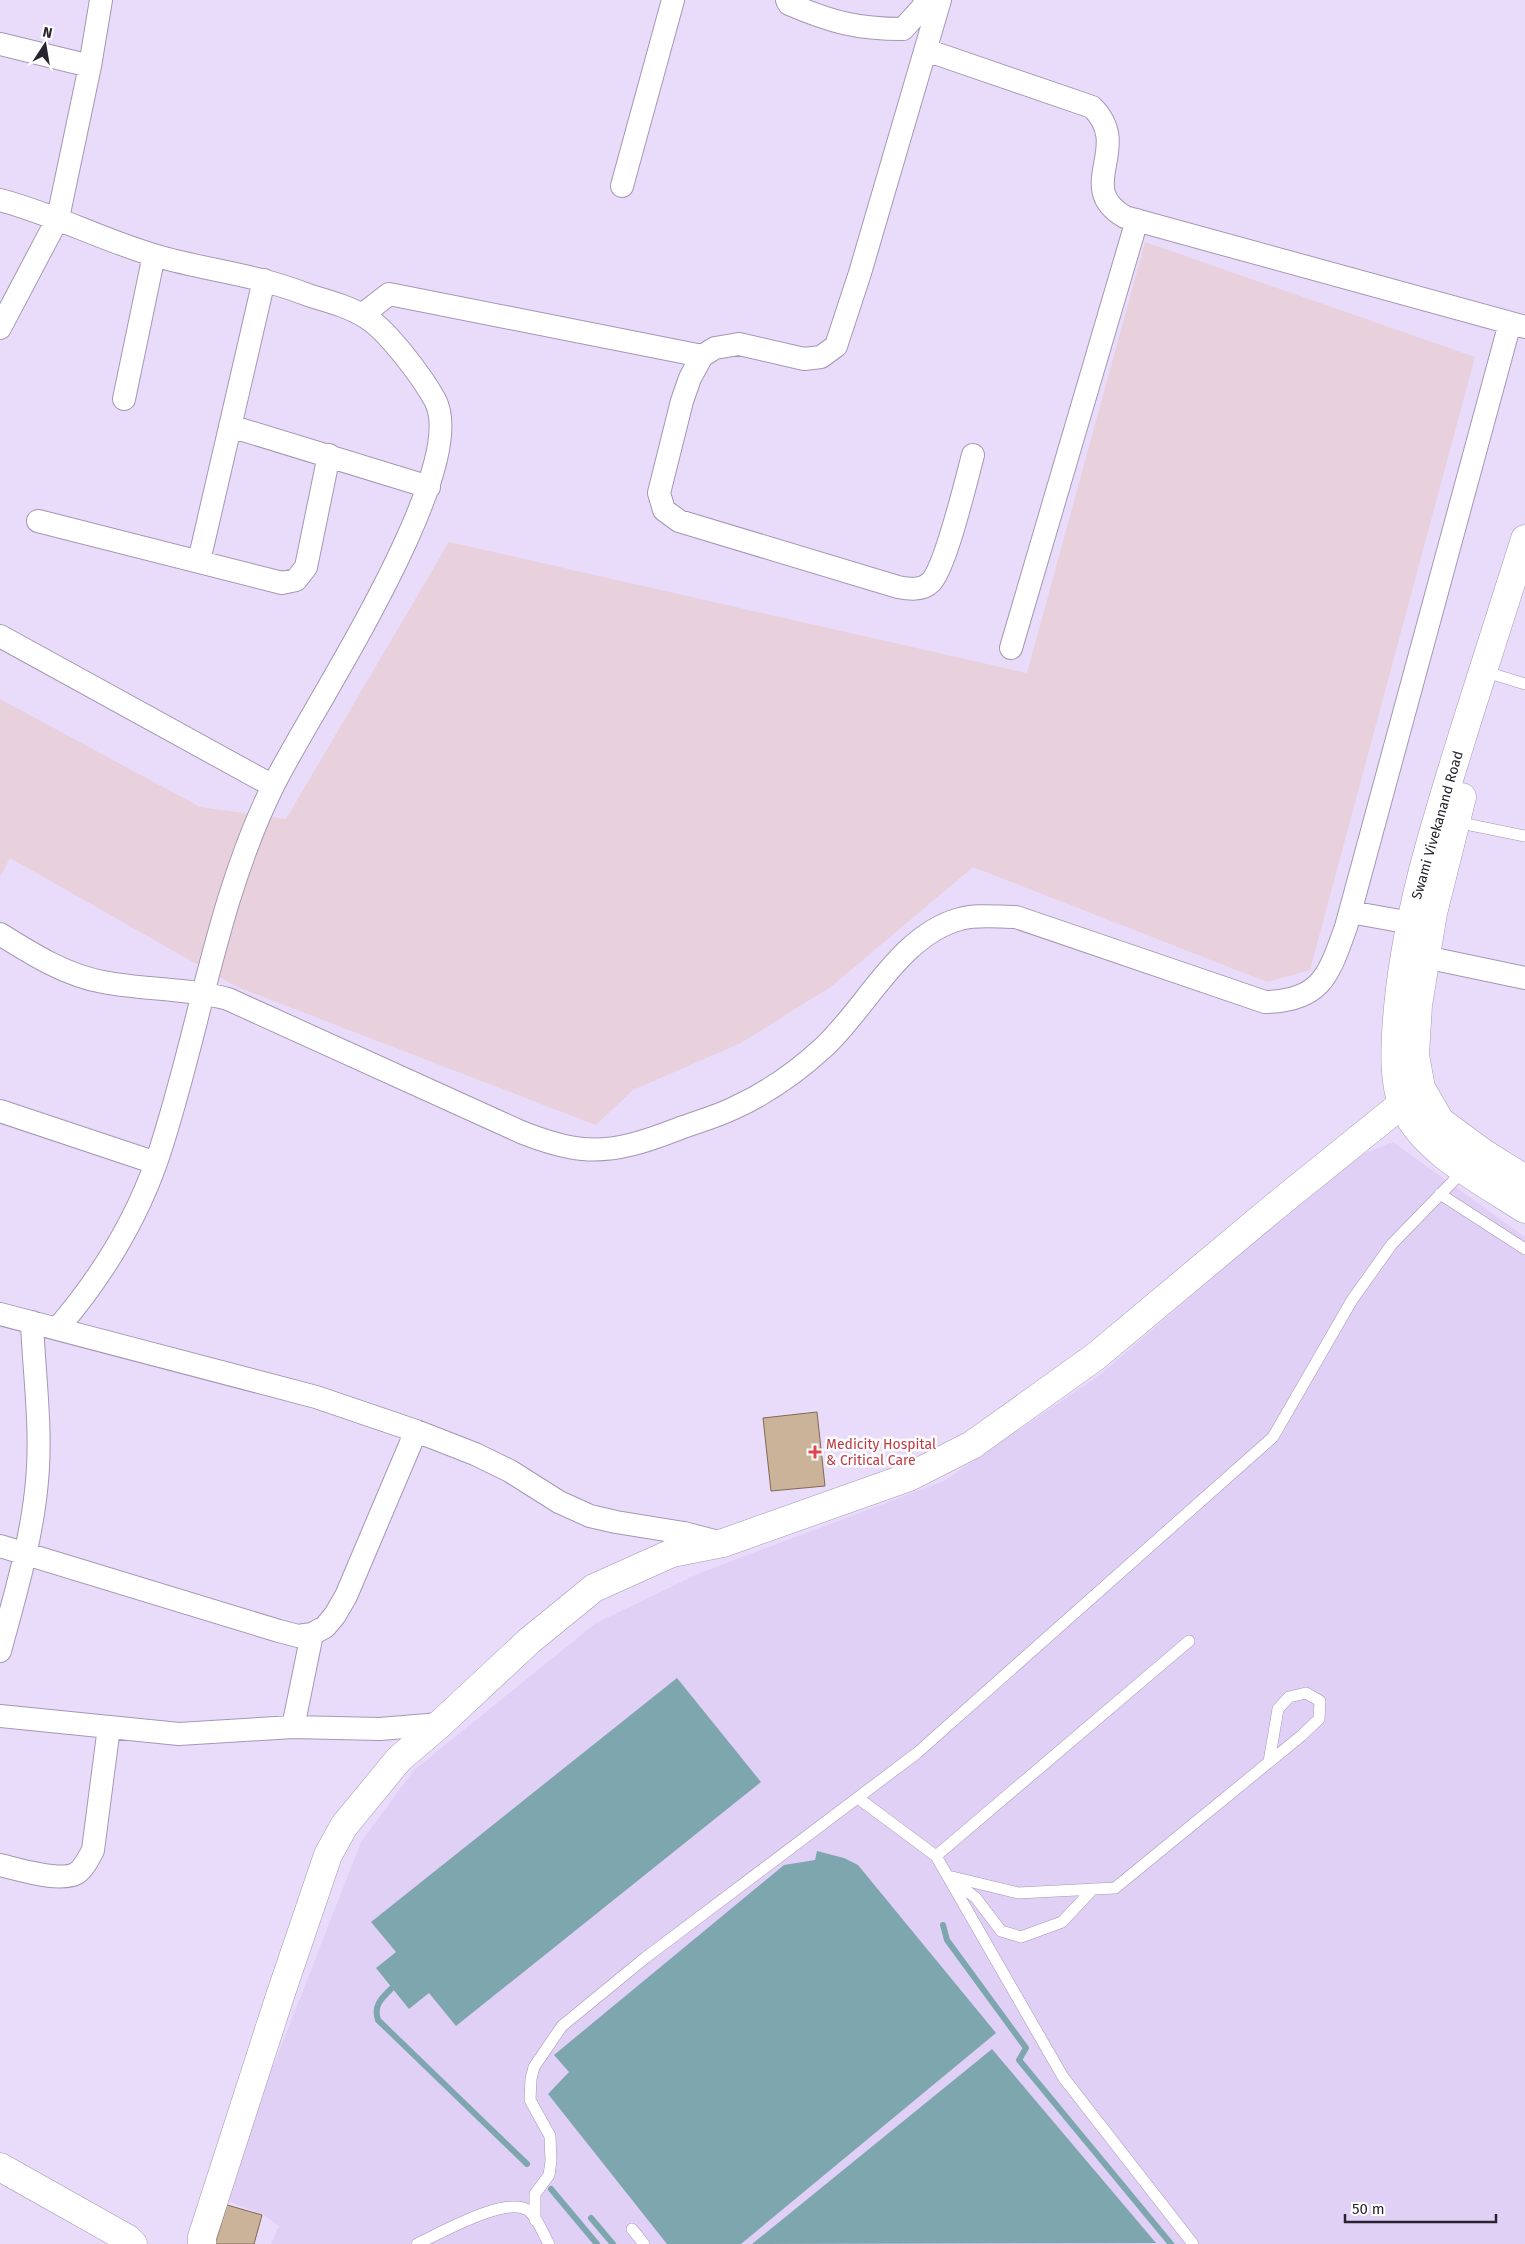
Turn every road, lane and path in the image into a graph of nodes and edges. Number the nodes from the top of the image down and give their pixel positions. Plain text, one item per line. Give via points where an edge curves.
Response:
1 (101, 0) edge
2 (672, 0) edge
3 (787, 0) edge
4 (925, 0) edge
5 (940, 0) edge
6 (0, 44) edge
7 (926, 50) junction
8 (90, 66) junction
9 (622, 186) dead end
10 (0, 200) edge
11 (58, 218) junction
12 (1137, 220) junction
13 (154, 255) junction
14 (264, 280) junction
15 (362, 315) junction
16 (1518, 325) edge
17 (0, 328) edge
18 (702, 356) junction
19 (124, 399) dead end
20 (230, 426) junction
21 (329, 455) junction
22 (973, 455) dead end
23 (429, 487) junction
24 (38, 521) dead end
25 (1525, 539) edge
26 (199, 561) junction
27 (1525, 598) edge
28 (0, 636) edge
29 (1011, 648) dead end
30 (1491, 673) junction
31 (1525, 684) edge
32 (273, 786) junction
33 (1446, 820) junction
34 (1525, 836) edge
35 (1350, 912) junction
36 (1421, 924) junction
37 (0, 934) edge
38 (1425, 957) junction
39 (1525, 978) edge
40 (204, 993) junction
41 (1402, 1104) junction
42 (0, 1111) edge
43 (156, 1163) junction
44 (1465, 1169) junction
45 (1525, 1180) edge
46 (1440, 1194) junction
47 (1525, 1209) edge
48 (1525, 1249) edge
49 (0, 1314) edge
50 (32, 1322) junction
51 (58, 1329) junction
52 (416, 1431) junction
53 (723, 1543) junction
54 (0, 1546) edge
55 (27, 1552) junction
56 (312, 1634) junction
57 (1189, 1641) dead end
58 (0, 1651) edge
59 (0, 1716) edge
60 (440, 1724) junction
61 (108, 1727) junction
62 (293, 1727) junction
63 (1269, 1762) junction
64 (858, 1798) junction
65 (936, 1856) junction
66 (0, 1865) edge
67 (948, 1876) junction
68 (1093, 1889) junction
69 (0, 2167) edge
70 (536, 2220) junction
71 (632, 2230) dead end
72 (133, 2244) edge
73 (202, 2244) edge
74 (417, 2244) edge
75 (548, 2244) edge
76 (644, 2244) edge
77 (1194, 2244) edge

1 - 8 street
2 - 9 street
3 - 4 street via 789,4 824,18 868,29 903,29 923,7
5 - 7 street
6 - 8 street
7 - 12 street via 1092,107 1103,118 1108,135 1101,182 1105,199 1113,210
7 - 18 street via 836,346 821,357 804,359 740,344 715,348
8 - 11 street
10 - 11 street
11 - 13 street
11 - 17 street
12 - 16 street
12 - 29 street
13 - 14 street
13 - 19 street
14 - 15 street via 350,308
14 - 20 street
15 - 18 street via 389,294
15 - 23 street via 394,345 436,402 440,437
16 - 35 street
18 - 22 street via 682,401 659,493 664,510 679,521 898,587 916,589 930,583 940,566
20 - 21 street
20 - 26 street
21 - 23 street
21 - 26 street via 306,566 296,580 282,583 267,581
23 - 32 street via 396,564
24 - 26 street
25 - 30 street, Swami Vivekanand Road
27 - 30 street, Swami Vivekanand Road
28 - 32 street
30 - 31 lane
30 - 33 street, Swami Vivekanand Road via 1470,767
32 - 40 street via 238,870
33 - 34 lane
33 - 36 street, Swami Vivekanand Road
35 - 36 street
35 - 40 street via 1333,962 1322,981 1306,995 1279,1002 1265,1002 1016,917 960,918 931,931 908,950 825,1046 793,1074 734,1108 624,1148 584,1149 552,1144 257,1011
36 - 38 street, Swami Vivekanand Road
36 - 41 street, Swami Vivekanand Road via 1399,990 1394,1054
37 - 40 street via 75,975 102,982
38 - 39 street
38 - 45 street, Swami Vivekanand Road via 1415,1055 1421,1088 1440,1121
40 - 43 street
41 - 44 street, Swami Vivekanand Road via 1415,1128
41 - 53 street via 1272,1208 1095,1358 972,1445 909,1477
42 - 43 street
43 - 51 street via 107,1264
44 - 46 lane
44 - 47 street, Swami Vivekanand Road
46 - 48 lane
46 - 64 lane via 1392,1244 1352,1300 1274,1437 917,1753
49 - 50 street
50 - 51 street
50 - 55 street via 39,1443
51 - 52 street via 316,1397
52 - 53 street via 510,1471 559,1502 590,1516
52 - 56 street via 346,1596 324,1627
53 - 60 street via 672,1553 594,1588 529,1642
54 - 55 street
55 - 56 street via 279,1631 298,1636
55 - 58 street
56 - 62 street
57 - 65 lane
59 - 61 street
60 - 62 street via 380,1729
60 - 73 street via 381,1779 344,1826 328,1856
61 - 62 street via 179,1734
61 - 66 street via 93,1850 87,1862 76,1873 64,1876
63 - 63 lane via 1319,1719 1320,1701 1306,1693 1289,1697 1278,1709
63 - 68 lane via 1115,1888
64 - 65 lane
64 - 70 lane via 644,1958 562,2026 534,2066 532,2079 530,2100 550,2136 551,2162 550,2175 535,2194
65 - 67 lane
67 - 68 lane via 1018,1894
67 - 68 lane via 976,1898 1001,1931 1021,1937 1062,1922
67 - 77 lane via 1063,2077
69 - 72 street
70 - 74 lane via 519,2206 508,2206
70 - 75 lane
71 - 76 lane

